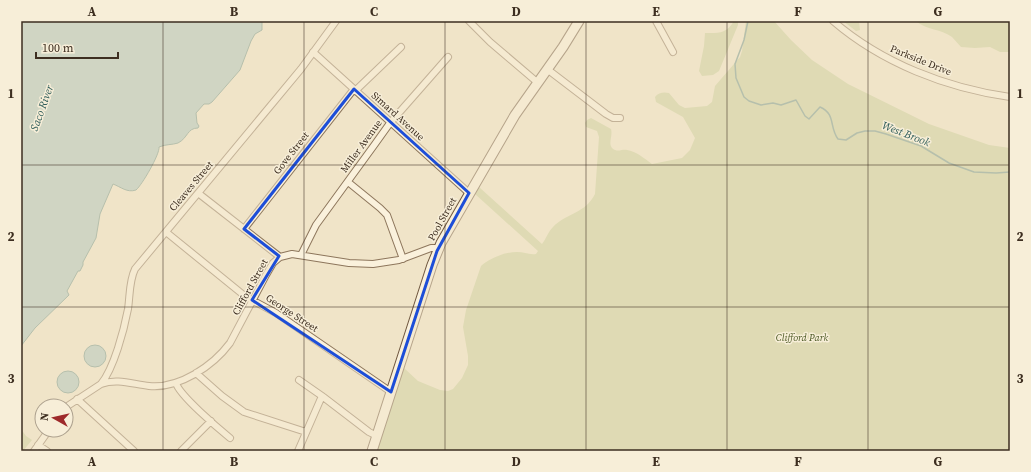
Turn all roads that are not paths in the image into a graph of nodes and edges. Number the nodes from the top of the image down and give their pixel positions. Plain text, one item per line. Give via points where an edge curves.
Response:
1 (336, 21) edge
2 (469, 21) edge
3 (578, 21) edge
4 (656, 21) edge
5 (834, 21) edge
6 (401, 47) dead end
7 (313, 52) junction
8 (673, 52) dead end
9 (448, 57) dead end
10 (547, 69) junction
11 (537, 82) junction
12 (354, 90) junction
13 (1010, 97) edge
14 (620, 118) dead end
15 (390, 123) junction
16 (348, 182) junction
17 (198, 193) junction
18 (469, 193) junction
19 (244, 229) junction
20 (166, 232) junction
21 (438, 248) junction
22 (301, 255) junction
23 (280, 257) junction
24 (403, 259) junction
25 (252, 300) junction
26 (196, 373) junction
27 (299, 380) dead end
28 (176, 383) junction
29 (101, 384) junction
30 (391, 392) junction
31 (322, 396) junction
32 (78, 399) junction
33 (74, 402) edge
34 (211, 421) junction
35 (306, 432) junction
36 (377, 436) junction
37 (43, 438) edge
38 (230, 438) dead end
39 (38, 445) junction
40 (34, 451) edge
41 (47, 451) edge
42 (134, 451) edge
43 (180, 451) edge
44 (298, 451) edge
45 (372, 451) edge

1 - 7 street, Cleaves Street
2 - 11 street
3 - 10 main road, Pool Street
4 - 8 street
5 - 13 street, Parkside Drive via 863,44 893,61 966,88
6 - 12 street, Gove Street
7 - 12 street, Simard Avenue
7 - 17 street, Cleaves Street
9 - 15 street, Miller Avenue
10 - 11 main road, Pool Street
10 - 14 street via 606,114
11 - 18 main road, Pool Street
12 - 15 street, Simard Avenue
12 - 19 street, Gove Street
15 - 16 street, Miller Avenue
15 - 18 street, Simard Avenue
16 - 22 street, Miller Avenue via 316,224
16 - 24 street via 387,215
17 - 19 street
17 - 20 street, Cleaves Street
18 - 21 main road, Pool Street
19 - 23 street
20 - 25 street, George Street
20 - 29 street, Cleaves Street via 134,273 122,337
21 - 24 street, Clifford Street via 431,248
21 - 30 main road, Pool Street
22 - 23 street, Clifford Street via 288,254
22 - 24 street, Clifford Street via 364,264
23 - 25 street, Clifford Street via 273,264
25 - 26 street, Clifford Street via 228,347
25 - 30 street, George Street via 276,313
26 - 28 street, Clifford Street
26 - 35 street via 244,412
27 - 31 street
28 - 29 street, Clifford Street via 155,386 114,380
28 - 34 street via 181,392
29 - 32 street
30 - 36 main road, Pool Street
31 - 35 street
31 - 36 street
32 - 33 street
32 - 42 street
34 - 38 street
34 - 43 street
35 - 44 street
36 - 45 main road, Pool Street
37 - 39 street
39 - 40 street
39 - 41 street

